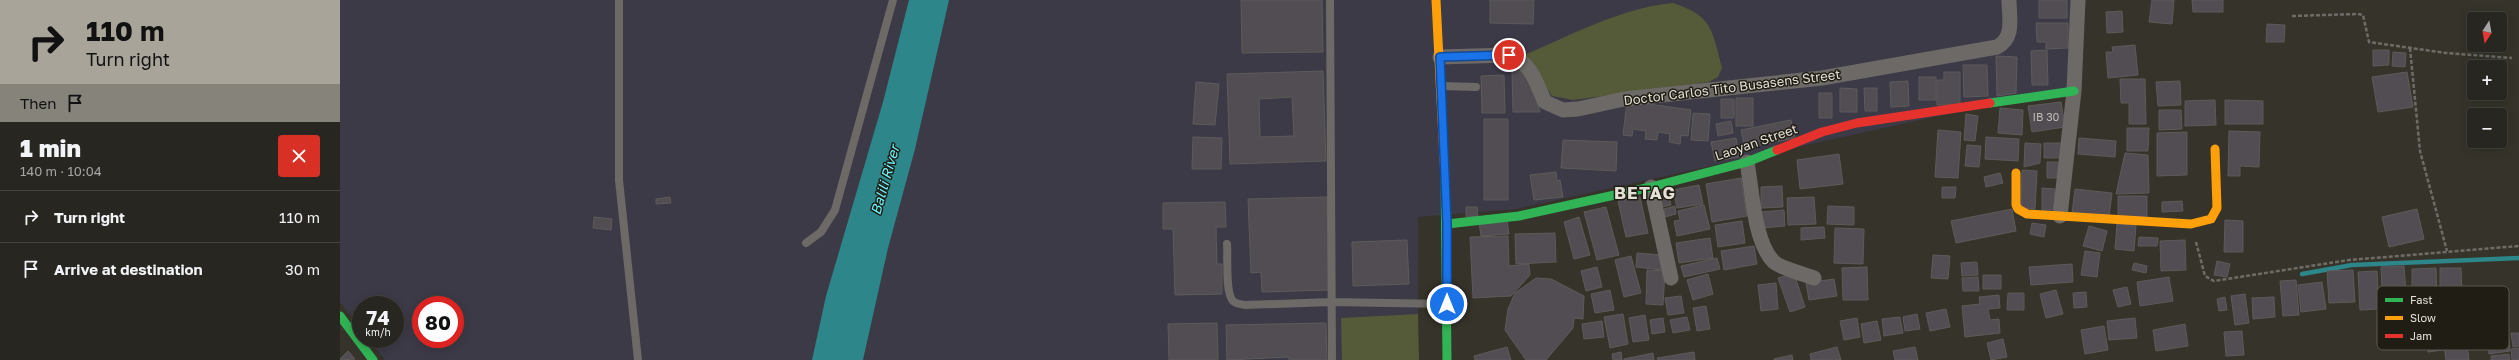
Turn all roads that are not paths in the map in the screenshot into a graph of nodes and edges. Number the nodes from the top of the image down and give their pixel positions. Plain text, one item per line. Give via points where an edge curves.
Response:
1 (619, 0) edge
2 (893, 0) edge
3 (1330, 0) edge
4 (1436, 0) edge
5 (2009, 0) edge
6 (2078, 0) edge
7 (1440, 57) junction
8 (1442, 86) junction
9 (1476, 87) dead end
10 (2074, 91) junction
11 (2215, 150) dead end
12 (1747, 162) junction
13 (2016, 173) dead end
14 (1651, 187) junction
15 (2060, 216) junction
16 (1447, 224) junction
17 (806, 243) dead end
18 (1227, 244) dead end
19 (1672, 278) dead end
20 (1814, 278) dead end
21 (1332, 302) junction
22 (1447, 304) junction
23 (340, 316) edge
24 (373, 360) edge
25 (638, 360) edge
26 (1332, 360) edge
27 (1448, 360) edge

1 - 25 lane via 619,180
2 - 17 lane via 835,210 821,232
3 - 21 lane
4 - 7 main road
5 - 7 street, Doctor Carlos Tito Busasens Street via 2010,33 2004,44 1998,47 1822,78 1624,99 1578,109 1563,110 1545,102 1537,79 1518,58 1509,55
6 - 10 street
7 - 8 main road
8 - 9 lane
8 - 16 main road
10 - 12 main road, Laoyan Street via 1857,123 1822,132
10 - 15 street
11 - 15 main road via 2218,208 2211,219 2191,224
12 - 14 main road, Laoyan Street
12 - 20 street via 1759,235 1766,250 1774,262
13 - 15 main road via 2018,210 2026,214
14 - 16 main road, Laoyan Street via 1519,216
14 - 19 street
16 - 22 main road
18 - 21 lane via 1228,292 1238,304 1245,306
21 - 22 lane
21 - 26 lane
22 - 27 main road
23 - 24 main road

